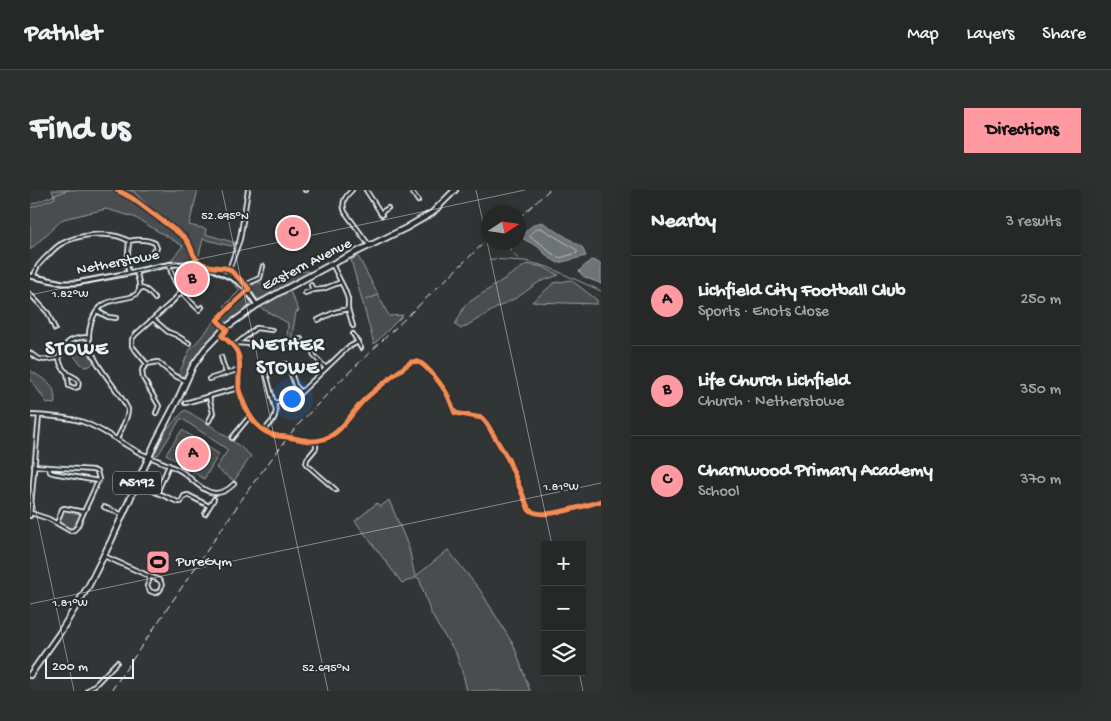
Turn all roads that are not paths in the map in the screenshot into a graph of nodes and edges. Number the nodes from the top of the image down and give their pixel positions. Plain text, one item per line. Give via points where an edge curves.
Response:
1 (248, 190) edge
2 (352, 190) edge
3 (366, 190) edge
4 (411, 190) edge
5 (455, 190) edge
6 (416, 200) dead end
7 (388, 208) dead end
8 (129, 241) junction
9 (370, 246) junction
10 (153, 251) dead end
11 (169, 264) junction
12 (332, 264) junction
13 (263, 266) dead end
14 (136, 271) junction
15 (129, 273) junction
16 (227, 275) junction
17 (32, 276) edge
18 (341, 282) junction
19 (311, 285) dead end
20 (244, 286) junction
21 (140, 288) junction
22 (313, 290) junction
23 (181, 292) junction
24 (305, 293) dead end
25 (30, 294) edge
26 (155, 299) dead end
27 (257, 305) junction
28 (202, 307) dead end
29 (348, 309) junction
30 (97, 311) junction
31 (116, 318) dead end
32 (153, 320) junction
33 (318, 320) dead end
34 (53, 323) junction
35 (352, 324) dead end
36 (48, 325) dead end
37 (55, 329) dead end
38 (272, 330) dead end
39 (220, 333) junction
40 (354, 334) dead end
41 (89, 337) junction
42 (301, 339) dead end
43 (358, 342) junction
44 (189, 343) dead end
45 (238, 343) junction
46 (234, 346) junction
47 (361, 348) dead end
48 (314, 350) dead end
49 (30, 353) edge
50 (221, 357) dead end
51 (58, 358) junction
52 (147, 364) junction
53 (326, 368) junction
54 (240, 371) junction
55 (66, 372) junction
56 (226, 373) junction
57 (208, 379) dead end
58 (186, 381) junction
59 (238, 388) junction
60 (301, 392) junction
61 (209, 396) junction
62 (185, 403) dead end
63 (275, 403) junction
64 (156, 413) dead end
65 (30, 415) edge
66 (39, 416) junction
67 (250, 416) junction
68 (209, 421) dead end
69 (264, 431) junction
70 (232, 438) dead end
71 (117, 439) junction
72 (316, 441) junction
73 (35, 453) junction
74 (30, 454) edge
75 (149, 457) junction
76 (169, 465) junction
77 (34, 466) junction
78 (49, 467) junction
79 (98, 481) junction
80 (116, 481) dead end
81 (234, 484) dead end
82 (142, 486) dead end
83 (134, 489) junction
84 (336, 490) dead end
85 (156, 492) junction
86 (214, 499) dead end
87 (601, 501) edge
88 (209, 506) junction
89 (104, 507) dead end
90 (84, 512) junction
91 (30, 514) edge
92 (204, 514) dead end
93 (123, 515) junction
94 (57, 523) junction
95 (104, 556) junction
96 (148, 576) junction
97 (117, 662) dead end
98 (30, 675) edge
99 (87, 691) edge

1 - 16 street via 240,239
2 - 9 street via 343,206
3 - 7 street via 381,214
4 - 6 street
5 - 9 highway, Eastern Avenue / A5192 via 432,212
8 - 10 street via 139,239 155,243 157,248
8 - 15 street
8 - 17 street via 102,235 85,236 60,244
9 - 12 highway, Eastern Avenue / A5192
11 - 14 street, Netherstowe
11 - 16 street, Netherstowe via 213,269
11 - 23 street
12 - 18 street
12 - 27 highway, Eastern Avenue / A5192
13 - 20 street via 262,275
14 - 15 street, Netherstowe
14 - 21 street
15 - 17 street, Netherstowe via 76,283
16 - 20 street, Netherstowe
18 - 22 street
18 - 29 street via 348,299
19 - 22 street
20 - 27 street, Netherstowe
21 - 26 street
21 - 30 street via 130,297 110,301
22 - 24 street
23 - 28 street via 199,310
23 - 32 street
25 - 34 street
27 - 39 highway, Eastern Avenue / A5192
29 - 33 street
29 - 35 street
30 - 31 street
30 - 41 street
32 - 44 street
32 - 52 street via 132,339 132,346
34 - 36 street
34 - 37 street
38 - 45 street via 256,328
39 - 46 street
39 - 58 highway, Eastern Avenue / A5192 via 200,355
40 - 43 street
41 - 51 street via 69,341
41 - 71 street via 96,361 128,409
42 - 45 street via 268,346
43 - 47 street
43 - 53 street
45 - 46 street
46 - 54 street via 239,356
48 - 53 street via 314,356
49 - 51 street via 42,360
50 - 56 street
51 - 55 street
52 - 58 street via 158,362
52 - 64 street via 142,370 143,378 159,406
53 - 60 street
54 - 56 street
54 - 59 street
55 - 55 street via 80,382 78,387 69,386
56 - 57 street
58 - 75 highway, Eastern Avenue / A5192
59 - 61 street
59 - 67 street
60 - 63 street via 292,399
60 - 63 street via 288,364 269,368 266,373
61 - 62 street
61 - 68 street via 213,413
63 - 69 street via 276,415
65 - 66 street
66 - 71 street via 81,421
66 - 73 street
67 - 69 street
67 - 70 street
69 - 72 street, bridge
71 - 75 street
72 - 84 street via 316,448 306,459 306,464
72 - 87 street via 333,435 363,401 415,361 440,384 455,413 482,418 487,424 508,459 529,510 542,514
73 - 74 street
73 - 77 street
75 - 76 street
75 - 83 highway, Eastern Avenue / A5192
76 - 81 street via 209,492 222,492
76 - 85 street
77 - 78 street
77 - 91 street
78 - 79 street via 50,472
78 - 79 street via 94,470
79 - 90 street
80 - 83 street
82 - 85 street
83 - 93 highway, Eastern Avenue / A5192
85 - 88 street via 178,502 188,495
86 - 88 street
88 - 92 street
89 - 93 street
90 - 94 street via 64,508
90 - 94 street via 74,530 66,530
91 - 94 street
93 - 95 highway, Eastern Avenue / A5192
95 - 96 street
95 - 98 highway, Eastern Avenue / A5192 via 64,627
96 - 96 street via 148,590 158,592 161,582
97 - 99 street

